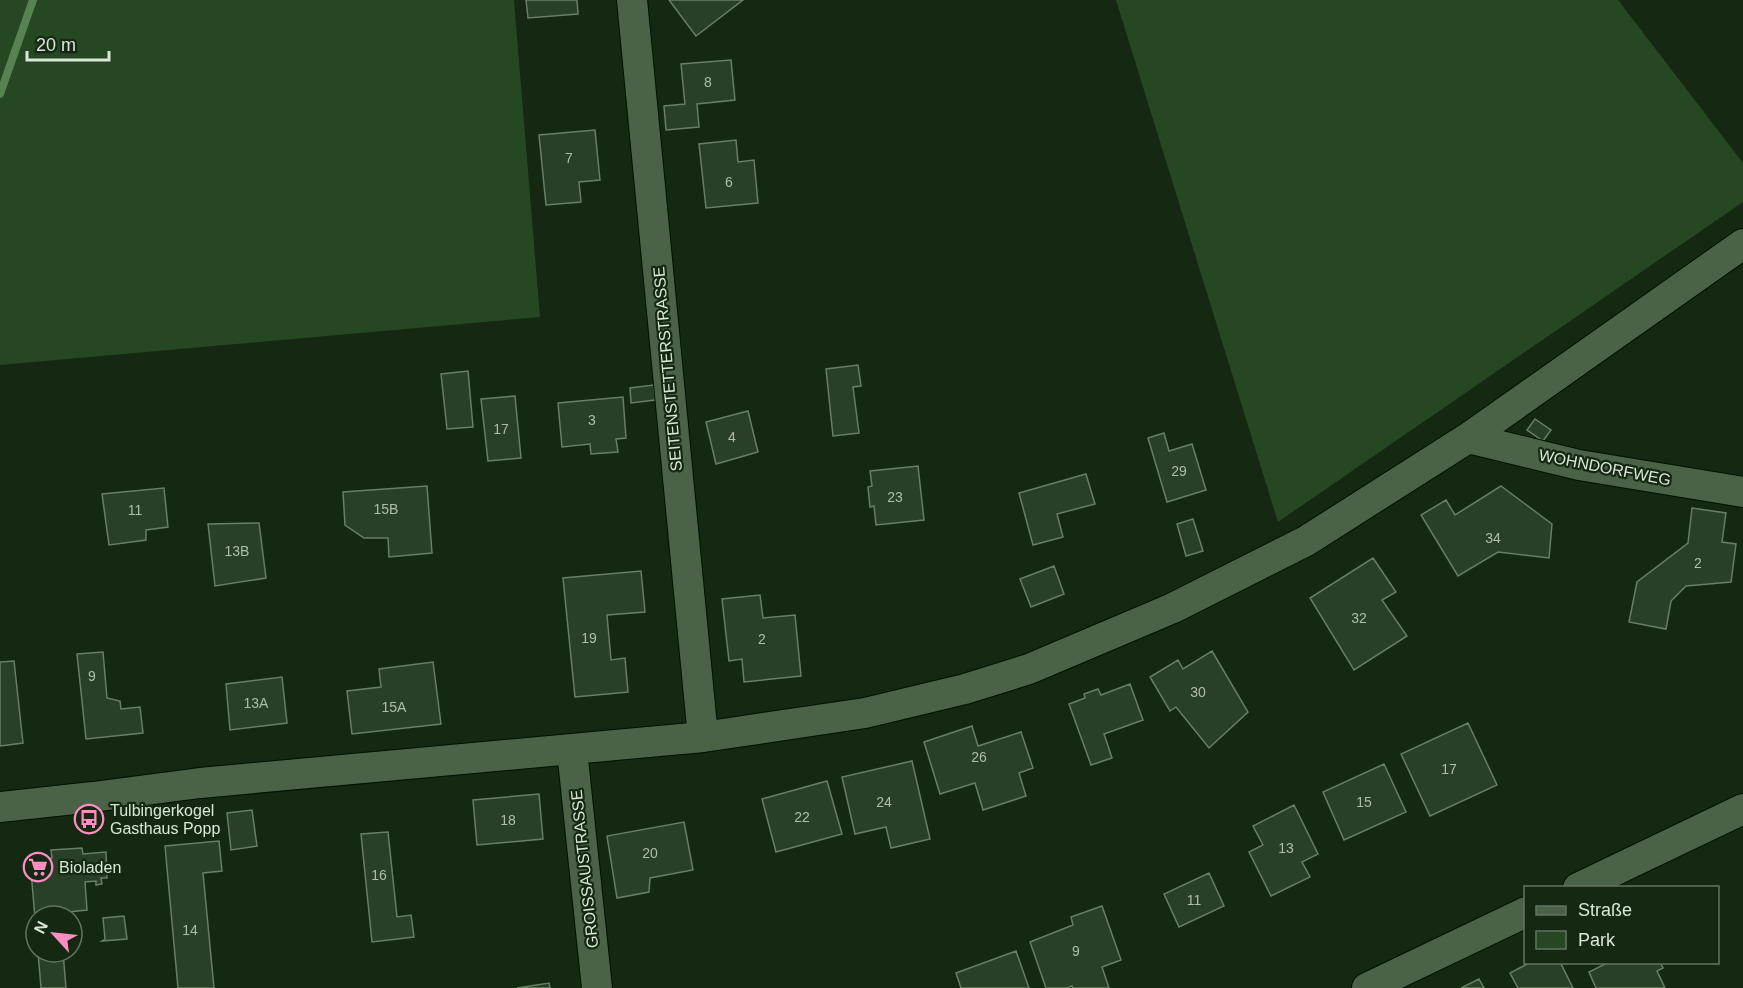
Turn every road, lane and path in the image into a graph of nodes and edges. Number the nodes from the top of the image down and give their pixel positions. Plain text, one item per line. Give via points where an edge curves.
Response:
1 (632, 0) edge
2 (1743, 244) edge
3 (1468, 438) junction
4 (1743, 492) edge
5 (704, 737) junction
6 (572, 750) junction
7 (0, 807) edge
8 (1743, 809) edge
9 (1582, 886) edge
10 (1524, 913) edge
11 (597, 988) edge
12 (1367, 988) edge

1 - 5 street, SEITENSTETTERSTRASSE
2 - 3 street
3 - 4 street, WOHNDORFWEG via 1579,465
3 - 5 street via 1306,541 1173,608 1029,669 865,713
5 - 6 street
6 - 7 street via 200,783
6 - 11 street, GROISSAUSTRASSE
8 - 9 street
10 - 12 street

